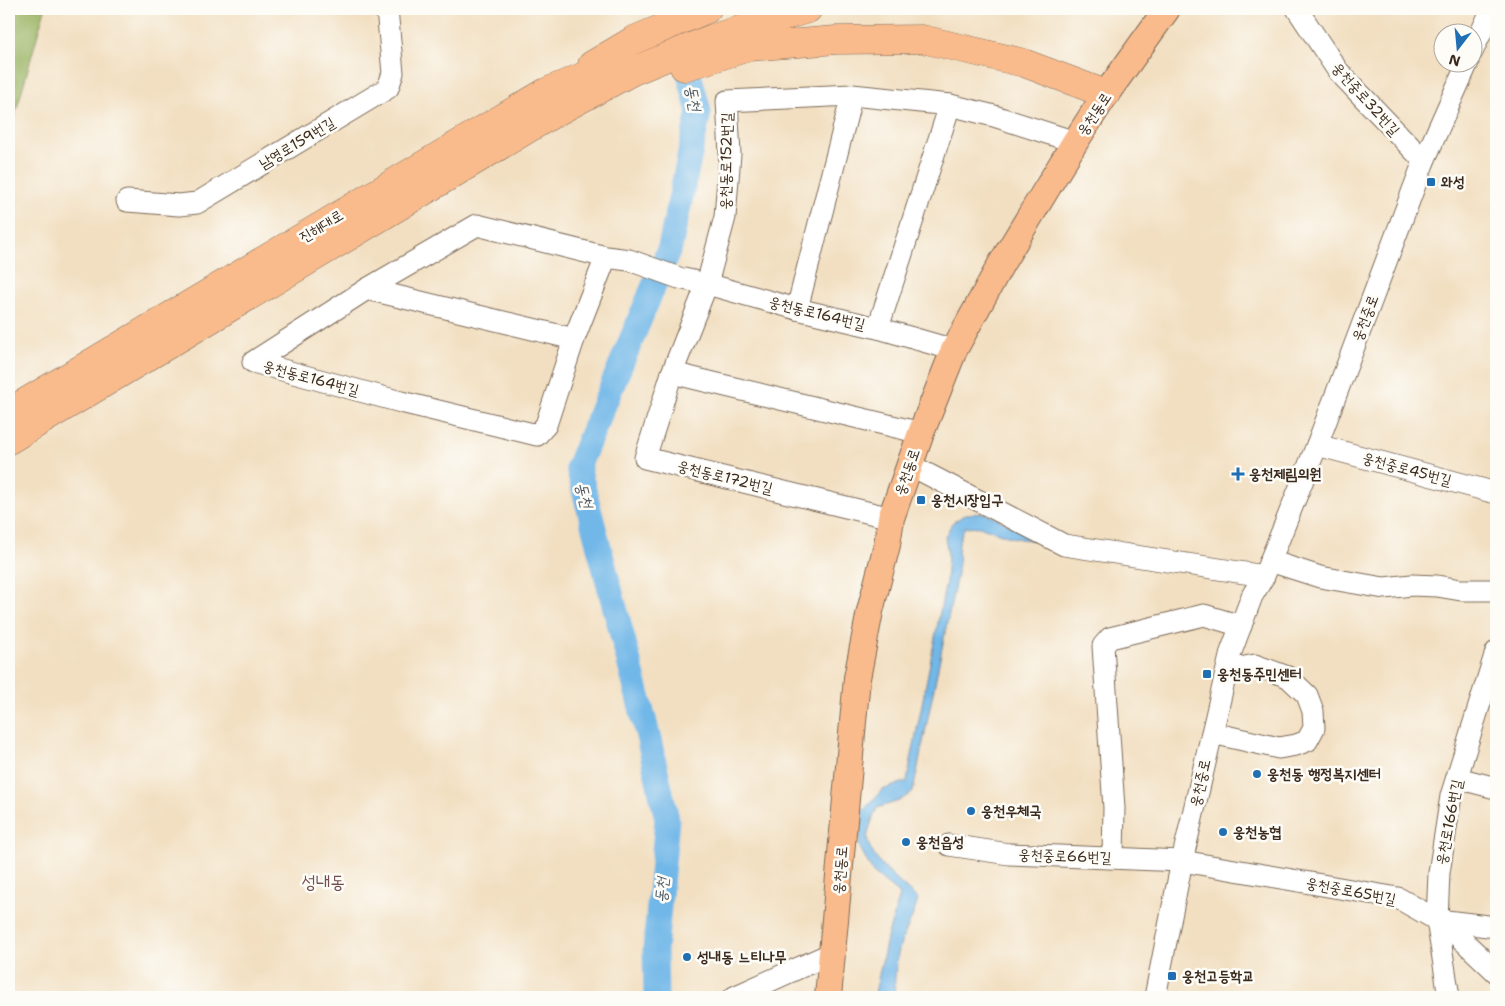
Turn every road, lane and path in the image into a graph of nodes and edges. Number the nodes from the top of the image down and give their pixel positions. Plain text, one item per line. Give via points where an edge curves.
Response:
1 (387, 9) edge
2 (808, 9) edge
3 (1167, 9) edge
4 (1297, 9) edge
5 (1492, 9) edge
6 (720, 26) edge
7 (1482, 30) edge
8 (635, 62) junction
9 (1464, 72) edge
10 (1106, 94) junction
11 (852, 95) junction
12 (549, 103) junction
13 (950, 105) junction
14 (1075, 142) junction
15 (1424, 161) junction
16 (126, 201) dead end
17 (606, 257) junction
18 (707, 284) junction
19 (367, 289) junction
20 (797, 309) junction
21 (878, 328) junction
22 (574, 339) junction
23 (954, 350) junction
24 (672, 372) junction
25 (9, 412) edge
26 (921, 433) junction
27 (9, 440) edge
28 (1317, 445) junction
29 (910, 465) junction
30 (1496, 494) edge
31 (891, 518) junction
32 (1267, 568) junction
33 (1496, 590) edge
34 (1241, 626) junction
35 (1496, 652) edge
36 (1240, 668) dead end
37 (1212, 733) junction
38 (1457, 778) junction
39 (1496, 788) edge
40 (949, 846) dead end
41 (1113, 857) junction
42 (1182, 861) junction
43 (1437, 920) junction
44 (1496, 928) edge
45 (832, 953) junction
46 (1496, 972) edge
47 (734, 997) edge
48 (828, 997) edge
49 (1155, 997) edge
50 (1449, 997) edge

1 - 16 street, 남영로159번길 via 393,73 388,88 197,204
2 - 6 highway
3 - 10 main road, 웅천동로
4 - 15 street, 웅천중로32번길 via 1338,71
5 - 7 street
6 - 8 highway
6 - 8 highway
6 - 10 highway via 749,47 836,40 922,39 1024,63
8 - 12 highway
8 - 12 highway
9 - 15 street, 웅천중로
10 - 14 main road, 웅천동로
11 - 13 street, 웅천동로152번길
11 - 18 street, 웅천동로152번길 via 727,101 730,154 725,217
11 - 20 street
12 - 25 highway, 진해대로
12 - 27 highway, 진해대로
13 - 14 street, 웅천동로152번길
13 - 21 street
14 - 23 main road, 웅천동로 via 1001,264
15 - 28 street, 웅천중로
17 - 18 street, 웅천동로164번길 via 629,260
17 - 19 street, 웅천동로164번길 via 477,226
17 - 22 street, 웅천동로164번길
18 - 20 street, 웅천동로164번길
18 - 24 street, 웅천동로172번길
19 - 22 street
19 - 22 street, 웅천동로164번길 via 253,362 537,434 546,426
20 - 21 street, 웅천동로164번길
21 - 23 street, 웅천동로164번길
23 - 26 main road, 웅천동로
24 - 26 street
24 - 31 street, 웅천동로172번길 via 645,458
26 - 29 main road, 웅천동로
28 - 30 street, 웅천중로45번길
28 - 32 street, 웅천중로
29 - 31 main road, 웅천동로
29 - 32 street via 1064,545
31 - 45 main road, 웅천동로 via 857,678
32 - 33 street via 1384,588 1412,585
32 - 34 street, 웅천중로
34 - 37 street, 웅천중로 via 1231,652
34 - 41 street via 1204,615 1110,638 1103,646 1114,808
35 - 38 street, 웅천로166번길
36 - 37 street via 1255,665 1288,677 1307,695 1313,711 1314,728 1308,741 1279,748
37 - 42 street, 웅천중로
38 - 39 street
38 - 43 street, 웅천로166번길 via 1451,796 1439,873
40 - 41 street, 웅천중로66번길 via 1009,854
41 - 42 street, 웅천중로66번길
42 - 43 street, 웅천중로65번길 via 1398,898
42 - 49 street, 웅천중로
43 - 44 street
43 - 46 street, 웅천중로65번길
43 - 50 street, 웅천로166번길
45 - 47 street
45 - 48 main road, 웅천동로

